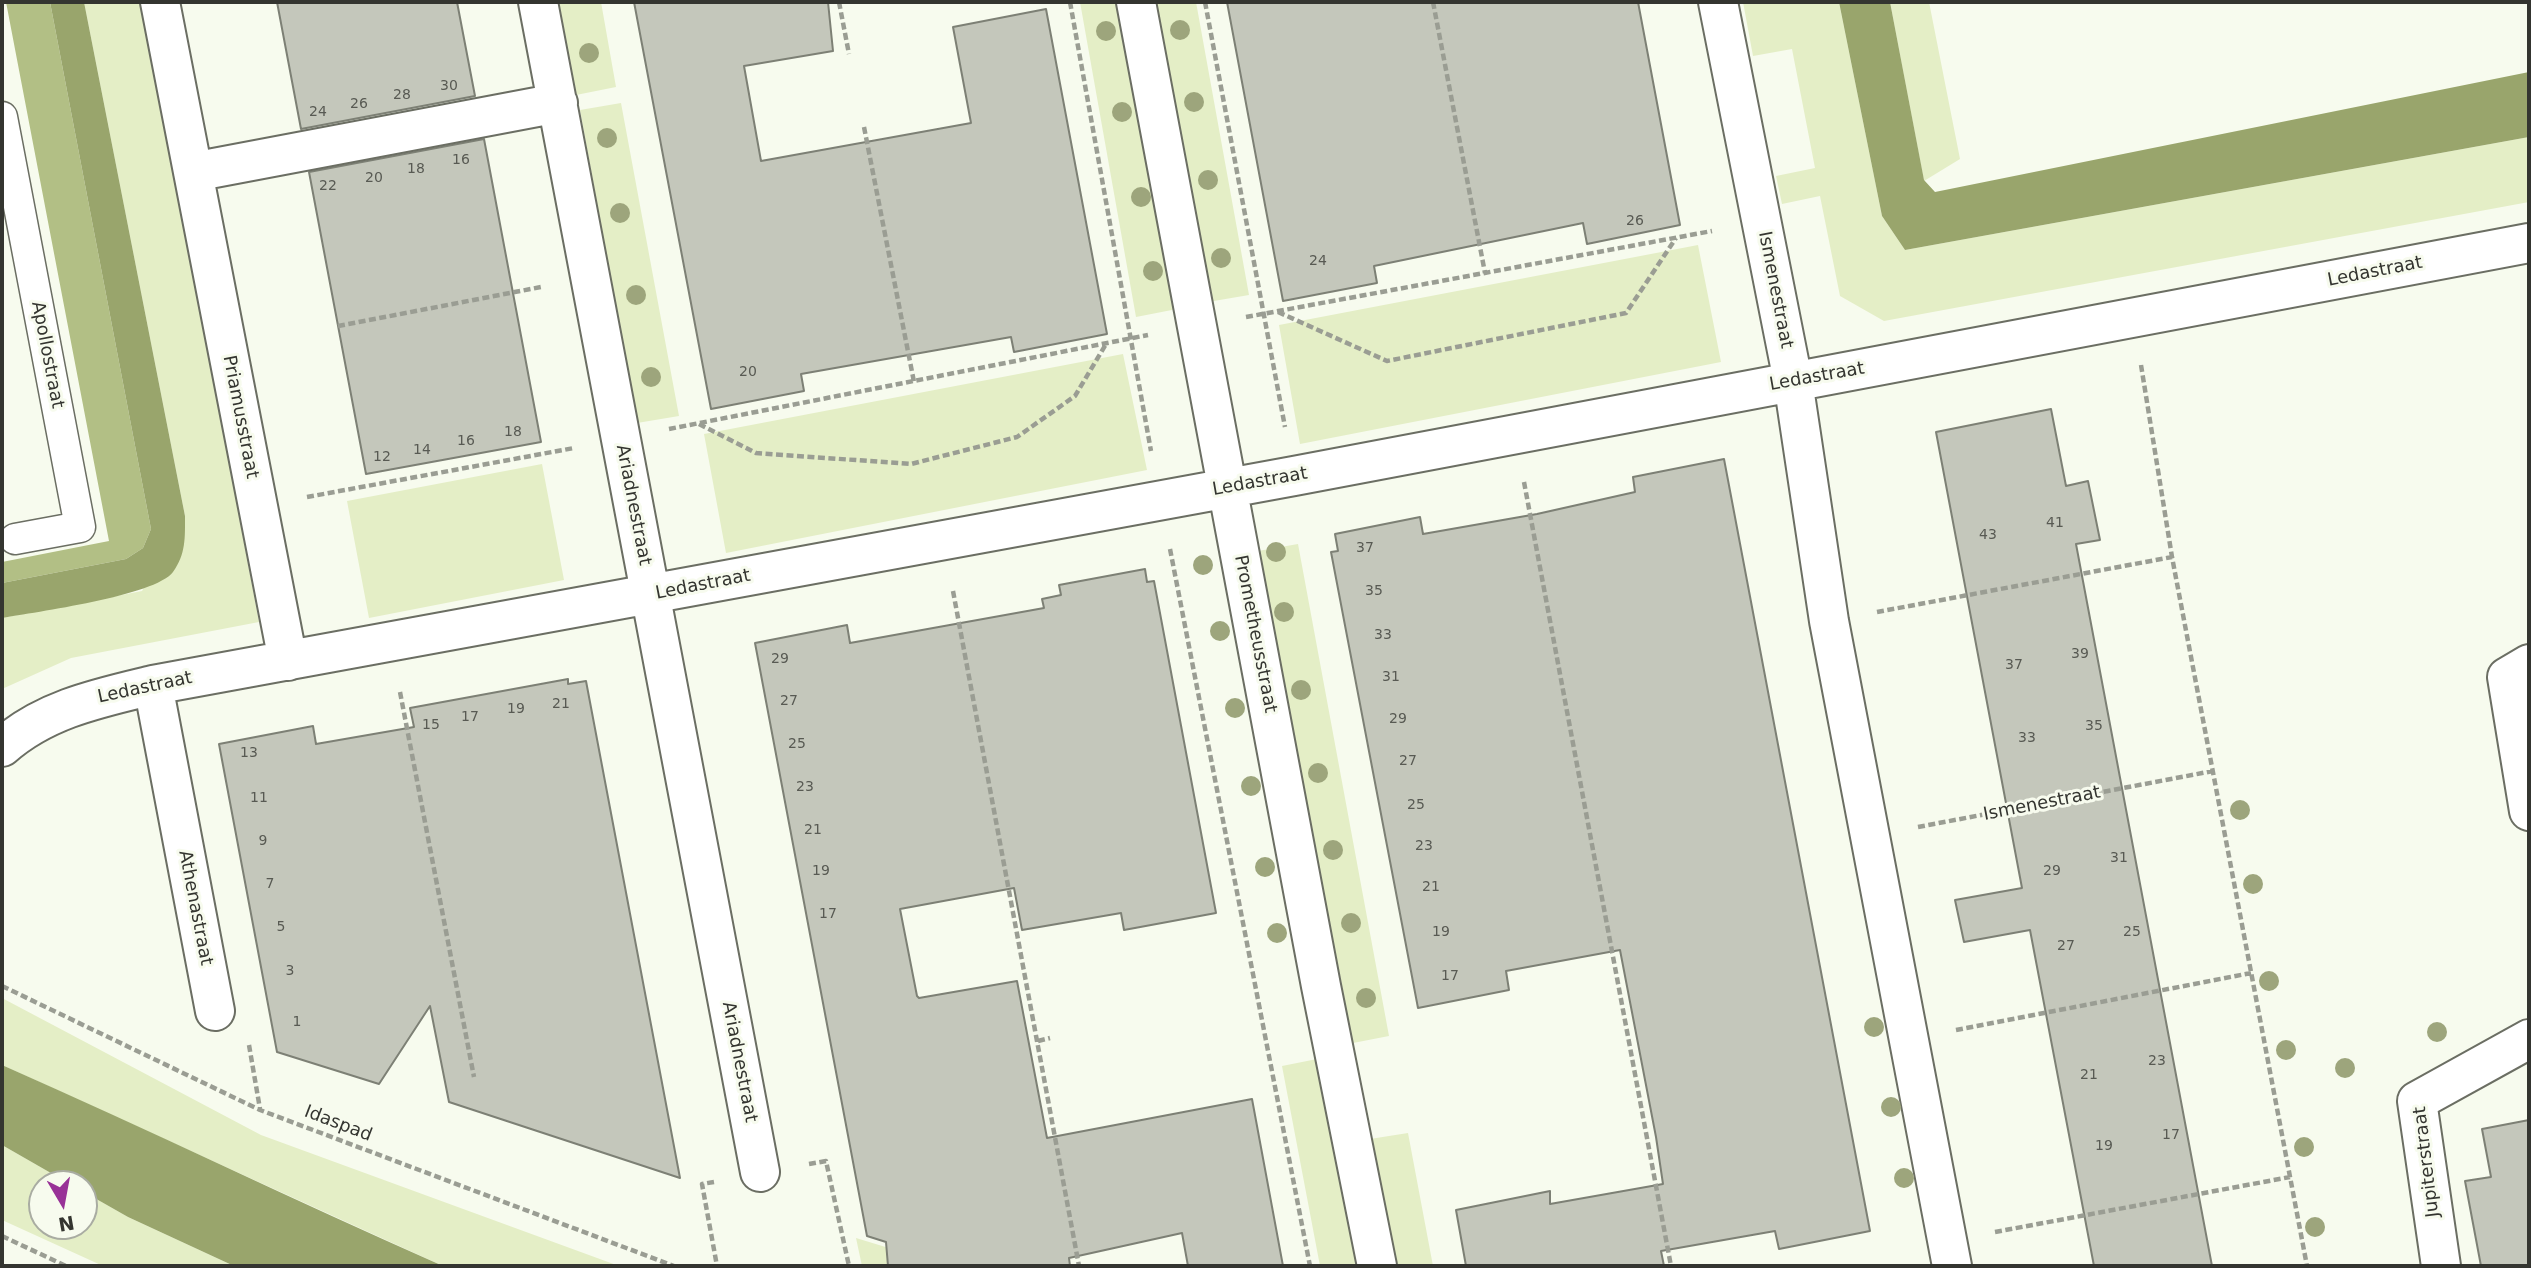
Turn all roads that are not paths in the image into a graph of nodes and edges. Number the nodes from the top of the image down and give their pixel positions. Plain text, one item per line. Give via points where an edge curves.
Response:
1 (160, 2) edge
2 (538, 2) edge
3 (1136, 2) edge
4 (1718, 2) edge
5 (558, 103) junction
6 (2, 117) edge
7 (193, 172) junction
8 (2529, 243) edge
9 (1793, 381) junction
10 (1228, 487) junction
11 (15, 539) dead end
12 (650, 595) junction
13 (288, 661) junction
14 (2529, 664) edge
15 (153, 685) junction
16 (2, 747) edge
17 (2529, 811) edge
18 (215, 1011) road end
19 (2529, 1039) edge
20 (760, 1172) dead end
21 (1949, 1254) edge
22 (1377, 1266) edge
23 (2441, 1266) edge

1 - 7 street, Priamusstraat
2 - 5 street, Ariadnestraat
3 - 10 street, Prometheusstraat
4 - 9 street, Ismenestraat
5 - 7 street
5 - 12 street, Ariadnestraat
6 - 11 lane, Apollostraat via 80,527
7 - 13 street, Priamusstraat
8 - 9 street, Ledastraat
9 - 10 street, Ledastraat
9 - 21 street, Ismenestraat via 1829,621
10 - 12 street, Ledastraat
10 - 22 street, Prometheusstraat
12 - 13 street, Ledastraat
12 - 20 street, Ariadnestraat
13 - 15 street, Ledastraat
14 - 17 street via 2507,677
15 - 16 street, Ledastraat via 77,704 23,729
15 - 18 street, Athenastraat
19 - 23 street, Jupiterstraat via 2417,1101

